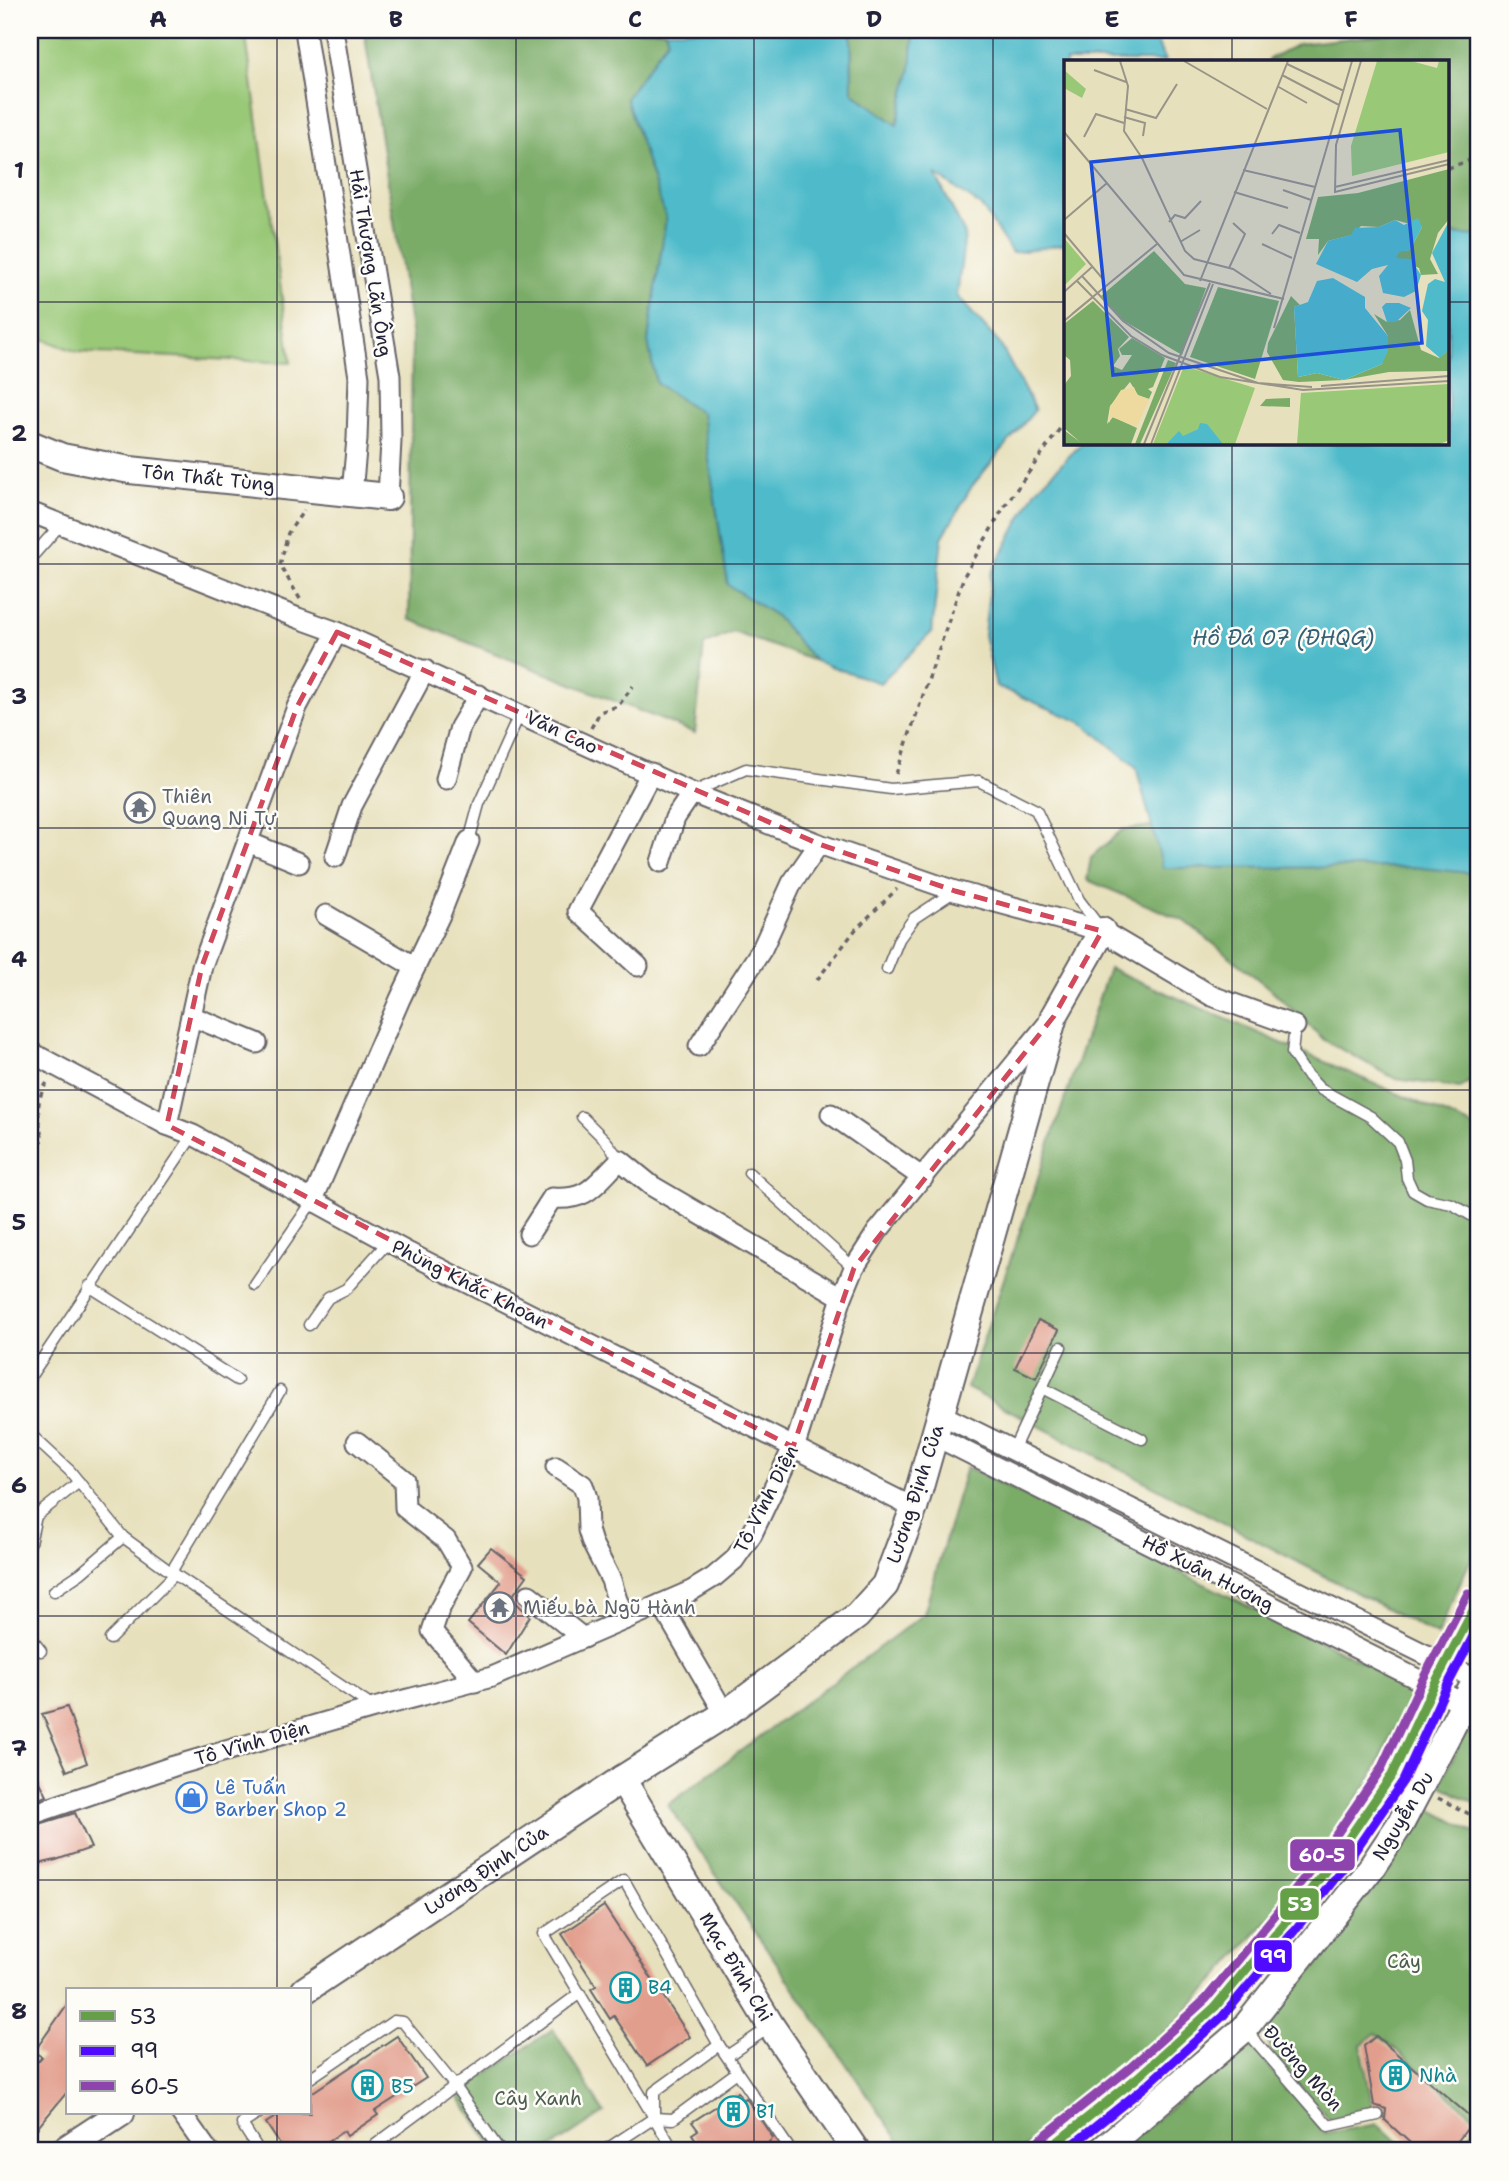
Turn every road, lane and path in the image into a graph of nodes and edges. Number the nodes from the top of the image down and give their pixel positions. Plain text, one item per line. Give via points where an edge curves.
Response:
1 (305, 30) edge
2 (333, 30) edge
3 (1479, 145) edge
4 (1450, 168) edge
5 (1064, 423) edge
6 (30, 444) edge
7 (352, 493) junction
8 (388, 497) joint
9 (310, 501) dead end
10 (30, 512) edge
11 (61, 524) junction
12 (30, 559) edge
13 (312, 623) junction
14 (337, 632) junction
15 (425, 670) junction
16 (633, 686) dead end
17 (479, 695) junction
18 (520, 713) junction
19 (583, 742) junction
20 (651, 773) junction
21 (446, 779) dead end
22 (891, 789) junction
23 (692, 793) junction
24 (469, 841) joint
25 (247, 842) junction
26 (819, 844) junction
27 (335, 856) dead end
28 (660, 862) dead end
29 (299, 863) dead end
30 (911, 875) junction
31 (956, 891) junction
32 (326, 915) dead end
33 (1102, 930) junction
34 (638, 966) dead end
35 (415, 967) junction
36 (887, 969) dead end
37 (817, 980) dead end
38 (191, 1016) junction
39 (1054, 1016) junction
40 (1295, 1026) joint
41 (257, 1044) dead end
42 (699, 1046) dead end
43 (30, 1052) edge
44 (59, 1067) junction
45 (831, 1114) dead end
46 (582, 1117) dead end
47 (167, 1125) junction
48 (193, 1136) junction
49 (30, 1149) edge
50 (620, 1160) junction
51 (749, 1173) dead end
52 (923, 1178) junction
53 (312, 1202) junction
54 (1479, 1220) edge
55 (529, 1234) dead end
56 (388, 1242) junction
57 (855, 1268) junction
58 (256, 1284) dead end
59 (89, 1286) junction
60 (842, 1297) junction
61 (309, 1325) dead end
62 (1061, 1347) dead end
63 (30, 1377) edge
64 (237, 1380) dead end
65 (1042, 1388) junction
66 (280, 1391) dead end
67 (937, 1425) junction
68 (30, 1434) edge
69 (1142, 1439) dead end
70 (357, 1442) dead end
71 (793, 1447) junction
72 (1013, 1450) junction
73 (556, 1467) dead end
74 (79, 1482) junction
75 (914, 1508) junction
76 (33, 1514) edge
77 (123, 1537) junction
78 (30, 1543) edge
79 (173, 1573) junction
80 (54, 1591) dead end
81 (529, 1595) dead end
82 (1479, 1599) edge
83 (661, 1604) junction
84 (626, 1619) junction
85 (30, 1637) edge
86 (583, 1638) junction
87 (110, 1639) dead end
88 (41, 1651) dead end
89 (1440, 1675) junction
90 (1479, 1678) edge
91 (475, 1682) junction
92 (374, 1708) junction
93 (1471, 1708) edge
94 (725, 1714) junction
95 (1392, 1775) junction
96 (622, 1779) junction
97 (1421, 1789) junction
98 (30, 1815) edge
99 (1479, 1819) edge
100 (308, 1988) edge
101 (580, 1993) junction
102 (771, 2026) junction
103 (1244, 2029) junction
104 (719, 2045) junction
105 (727, 2056) junction
106 (737, 2071) junction
107 (312, 2077) edge
108 (455, 2086) junction
109 (119, 2114) edge
110 (182, 2114) edge
111 (257, 2114) edge
112 (1378, 2115) dead end
113 (654, 2118) junction
114 (63, 2151) edge
115 (208, 2151) edge
116 (259, 2151) edge
117 (367, 2151) edge
118 (500, 2151) edge
119 (604, 2151) edge
120 (674, 2151) edge
121 (791, 2151) edge
122 (856, 2151) edge
123 (1046, 2151) edge
124 (1101, 2151) edge

1 - 7 street, Hải Thượng Lãn Ông via 359,377
2 - 8 street, Hải Thượng Lãn Ông via 390,376
3 - 4 path via 1476,158
5 - 22 path via 1004,507 964,576
6 - 7 street, Tôn Thất Tùng via 62,457 130,470
7 - 8 street, Tôn Thất Tùng
9 - 13 path via 288,533 280,565
10 - 11 street, Văn Cao
11 - 12 lane
11 - 13 street, Văn Cao
13 - 14 street, Văn Cao
14 - 15 street, Văn Cao
14 - 25 street via 297,707
15 - 17 street, Văn Cao
15 - 27 street via 352,806
16 - 19 path via 618,706 600,712
17 - 18 street, Văn Cao
17 - 21 street via 460,727
18 - 19 street, Văn Cao
18 - 24 lane via 479,804
19 - 20 street, Văn Cao
20 - 23 street, Văn Cao
20 - 34 street via 578,911
22 - 23 lane via 746,769
22 - 33 lane via 979,781 1036,810 1079,900
23 - 26 street, Văn Cao
23 - 28 street via 675,818
24 - 35 street
25 - 29 street
25 - 38 street via 202,966
26 - 30 street, Văn Cao
26 - 42 street via 792,883 762,949
30 - 31 street, Văn Cao
30 - 37 path via 856,929
31 - 33 street, Văn Cao
31 - 36 lane via 914,918
32 - 35 street
33 - 39 street, Lương Định Của
33 - 40 street, Văn Cao via 1212,996
35 - 53 street
38 - 41 street
38 - 47 street
39 - 52 street, Tô Vĩnh Diện
39 - 67 street, Lương Định Của
40 - 54 lane via 1292,1054 1305,1073 1320,1089 1371,1116 1398,1142 1413,1191
43 - 44 street, Phùng Khắc Khoan
44 - 47 street, Phùng Khắc Khoan
44 - 49 path via 43,1087 36,1113 43,1140
45 - 52 street
46 - 50 lane
47 - 48 street, Phùng Khắc Khoan
48 - 53 street, Phùng Khắc Khoan
48 - 59 lane
50 - 55 street via 584,1196 552,1198
50 - 60 street via 652,1186
51 - 57 lane
52 - 57 street, Tô Vĩnh Diện via 877,1232
53 - 56 street, Phùng Khắc Khoan
53 - 58 lane
56 - 61 lane via 346,1289 328,1298
56 - 71 street, Phùng Khắc Khoan
57 - 60 street, Tô Vĩnh Diện
59 - 63 lane
59 - 64 lane
60 - 71 street, Tô Vĩnh Diện
62 - 65 lane
65 - 69 lane
65 - 72 lane
66 - 79 lane
67 - 72 street, Hồ Xuân Hương
67 - 75 street, Lương Định Của
67 - 89 street, Hồ Xuân Hương
68 - 74 lane
70 - 91 street via 404,1480 405,1508 446,1540 462,1567 432,1631
71 - 75 street, Phùng Khắc Khoan
71 - 83 street, Tô Vĩnh Diện via 734,1560 691,1591
72 - 89 street, Hồ Xuân Hương
73 - 84 street via 583,1485 593,1544
74 - 76 lane
74 - 77 lane
75 - 94 street, Lương Định Của via 885,1585 857,1616
76 - 78 lane
77 - 79 lane
77 - 80 lane
79 - 87 lane
79 - 92 lane
81 - 86 street
82 - 89 street, Nguyễn Du
83 - 84 street, Tô Vĩnh Diện
83 - 94 street
84 - 86 street, Tô Vĩnh Diện
85 - 88 lane
86 - 91 street, Tô Vĩnh Diện
89 - 90 street, Hồ Xuân Hương
89 - 93 street, Hồ Xuân Hương
89 - 95 street, Nguyễn Du
90 - 93 street, Nguyễn Du
91 - 92 street, Tô Vĩnh Diện
92 - 98 street, Tô Vĩnh Diện via 174,1766
93 - 97 street, Nguyễn Du
94 - 96 street, Lương Định Của
95 - 97 street
95 - 123 street, Nguyễn Du via 1325,1872 1215,2007
96 - 100 street, Lương Định Của
96 - 102 street, Mạc Đĩnh Chi
97 - 99 path
97 - 103 street, Nguyễn Du via 1371,1868
101 - 104 lane via 544,1934 624,1880
101 - 108 lane
101 - 113 lane
102 - 105 lane
102 - 122 street, Mạc Đĩnh Chi
103 - 112 lane, Đường Mòn via 1329,2126
103 - 124 street, Nguyễn Du
104 - 105 lane
104 - 113 lane via 654,2092
105 - 106 lane
106 - 113 lane via 673,2119
106 - 121 lane
107 - 108 lane via 394,2021 412,2030
108 - 117 lane
108 - 118 lane
109 - 114 street
110 - 115 street
111 - 116 lane via 242,2124
113 - 119 lane
113 - 120 lane

